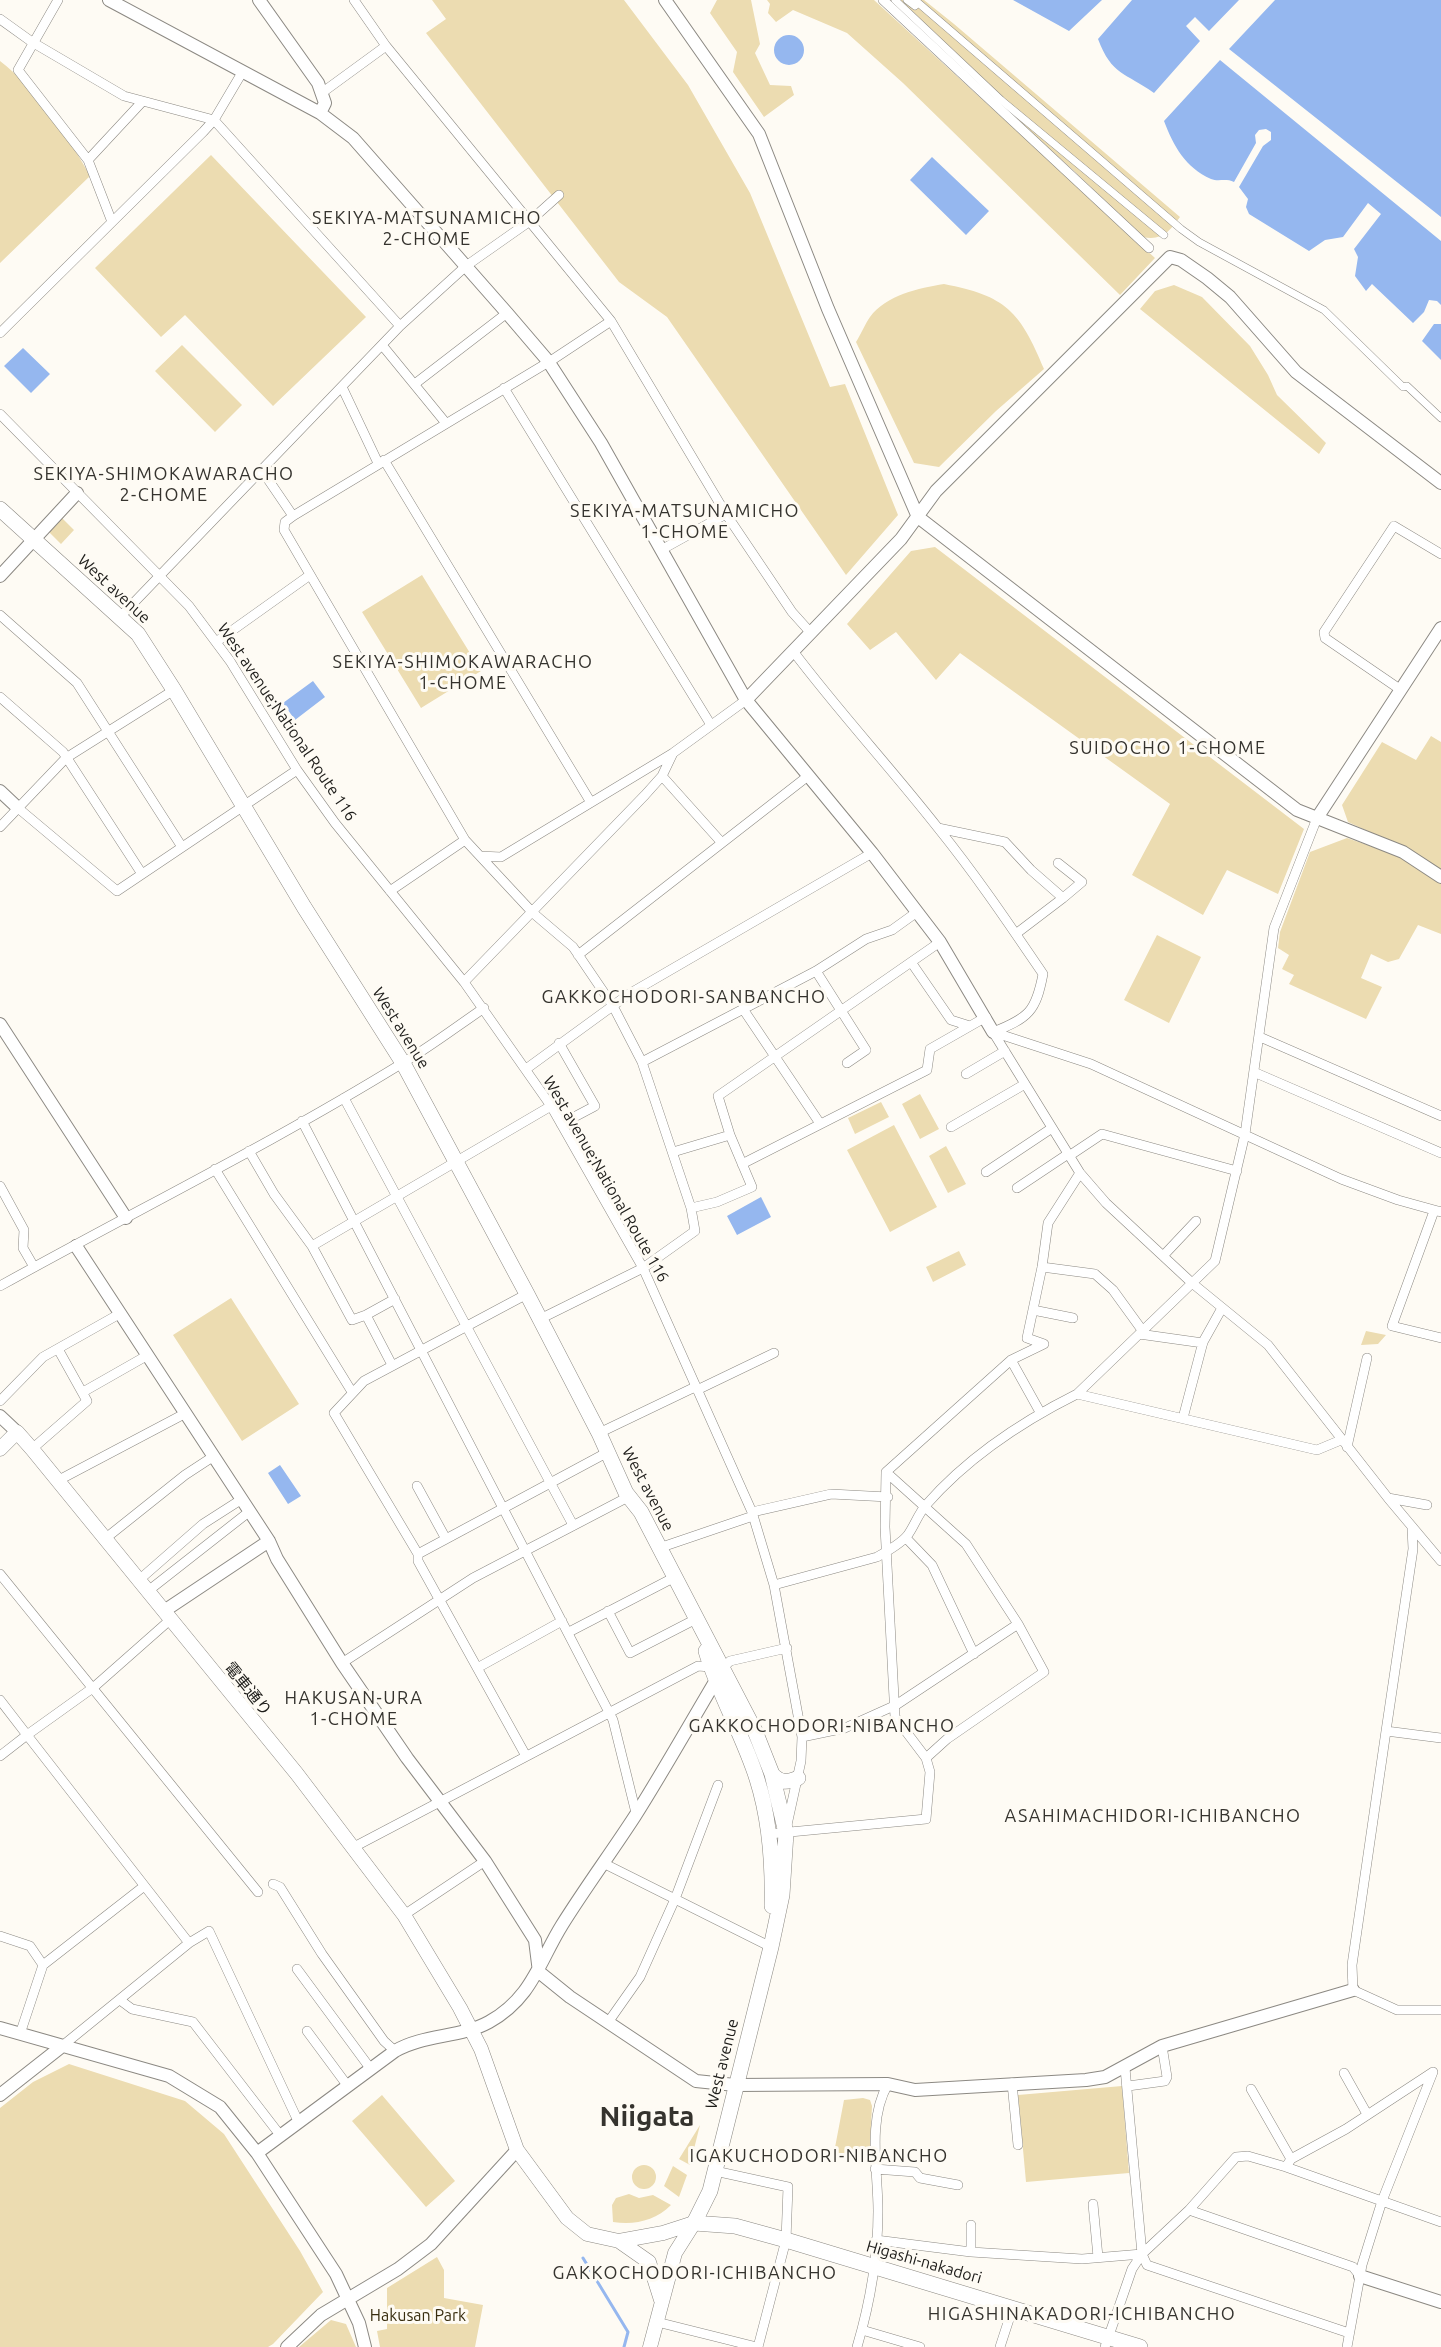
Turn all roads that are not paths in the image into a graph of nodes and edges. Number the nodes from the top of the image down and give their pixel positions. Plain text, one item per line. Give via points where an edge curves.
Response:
1 (58, 0) edge
2 (109, 0) edge
3 (259, 0) edge
4 (354, 0) edge
5 (665, 0) edge
6 (882, 0) edge
7 (895, 0) edge
8 (907, 0) edge
9 (916, 1) edge
10 (0, 19) edge
11 (32, 42) junction
12 (386, 46) junction
13 (243, 71) junction
14 (323, 92) junction
15 (141, 103) junction
16 (320, 113) junction
17 (214, 120) junction
18 (88, 160) junction
19 (559, 195) dead end
20 (530, 221) junction
21 (112, 222) junction
22 (1164, 235) dead end
23 (1149, 248) dead end
24 (466, 266) junction
25 (507, 313) junction
26 (611, 321) junction
27 (400, 326) junction
28 (0, 333) edge
29 (382, 345) junction
30 (548, 361) junction
31 (416, 383) junction
32 (342, 387) junction
33 (504, 387) junction
34 (0, 414) edge
35 (1441, 418) edge
36 (445, 422) junction
37 (381, 462) junction
38 (261, 468) junction
39 (1441, 483) edge
40 (77, 493) junction
41 (0, 509) edge
42 (726, 514) junction
43 (293, 516) junction
44 (918, 517) junction
45 (34, 540) junction
46 (661, 550) junction
47 (1441, 554) edge
48 (160, 574) junction
49 (309, 575) junction
50 (0, 576) edge
51 (0, 615) edge
52 (120, 617) junction
53 (1441, 628) edge
54 (810, 632) junction
55 (216, 642) junction
56 (792, 651) junction
57 (174, 690) junction
58 (1401, 690) junction
59 (0, 697) edge
60 (746, 700) junction
61 (711, 725) junction
62 (107, 731) junction
63 (673, 753) junction
64 (66, 758) junction
65 (297, 770) junction
66 (662, 776) junction
67 (808, 776) junction
68 (0, 791) edge
69 (590, 801) junction
70 (242, 806) junction
71 (18, 808) junction
72 (1317, 818) junction
73 (0, 827) edge
74 (938, 828) junction
75 (465, 840) junction
76 (722, 843) junction
77 (182, 846) junction
78 (872, 853) junction
79 (480, 856) junction
80 (1058, 863) dead end
81 (142, 874) junction
82 (1441, 877) edge
83 (390, 891) junction
84 (1063, 898) junction
85 (917, 912) junction
86 (533, 913) junction
87 (1017, 933) junction
88 (940, 942) junction
89 (578, 955) junction
90 (911, 962) junction
91 (816, 971) junction
92 (464, 982) junction
93 (613, 1006) junction
94 (484, 1008) junction
95 (743, 1009) junction
96 (842, 1010) junction
97 (986, 1017) junction
98 (0, 1025) edge
99 (970, 1026) junction
100 (993, 1032) junction
101 (1260, 1037) junction
102 (559, 1043) junction
103 (1005, 1051) junction
104 (774, 1056) junction
105 (642, 1062) junction
106 (403, 1063) junction
107 (848, 1063) dead end
108 (526, 1069) junction
109 (1256, 1073) junction
110 (966, 1074) dead end
111 (1025, 1084) junction
112 (344, 1098) junction
113 (551, 1106) junction
114 (1441, 1116) edge
115 (302, 1121) junction
116 (819, 1122) junction
117 (561, 1124) junction
118 (951, 1127) dead end
119 (1052, 1128) junction
120 (1245, 1134) junction
121 (730, 1135) junction
122 (249, 1151) junction
123 (673, 1152) junction
124 (1441, 1153) edge
125 (1069, 1155) junction
126 (457, 1161) junction
127 (742, 1164) junction
128 (214, 1169) junction
129 (1237, 1171) junction
130 (986, 1172) dead end
131 (1080, 1173) junction
132 (0, 1186) edge
133 (1017, 1188) dead end
134 (396, 1197) junction
135 (691, 1208) junction
136 (1438, 1211) edge
137 (126, 1218) junction
138 (353, 1220) junction
139 (1196, 1221) dead end
140 (76, 1246) junction
141 (312, 1246) junction
142 (1163, 1256) junction
143 (34, 1267) junction
144 (1042, 1267) junction
145 (643, 1268) junction
146 (1192, 1283) junction
147 (0, 1286) edge
148 (527, 1294) junction
149 (395, 1299) junction
150 (1222, 1308) junction
151 (1033, 1310) junction
152 (121, 1313) junction
153 (366, 1314) junction
154 (1073, 1318) dead end
155 (540, 1319) junction
156 (464, 1326) junction
157 (1141, 1332) junction
158 (1441, 1338) edge
159 (1203, 1343) junction
160 (58, 1349) junction
161 (421, 1350) junction
162 (774, 1353) dead end
163 (148, 1355) junction
164 (1367, 1358) dead end
165 (1011, 1360) junction
166 (392, 1365) junction
167 (696, 1388) junction
168 (83, 1392) junction
169 (352, 1392) junction
170 (1077, 1394) junction
171 (0, 1401) edge
172 (1040, 1412) junction
173 (186, 1413) junction
174 (0, 1416) edge
175 (1183, 1418) junction
176 (17, 1432) junction
177 (599, 1432) junction
178 (1344, 1443) junction
179 (0, 1449) edge
180 (32, 1449) junction
181 (608, 1452) junction
182 (214, 1456) junction
183 (886, 1472) junction
184 (59, 1480) junction
185 (550, 1483) junction
186 (417, 1486) dead end
187 (630, 1496) junction
188 (888, 1497) junction
189 (1388, 1498) junction
190 (242, 1499) junction
191 (1427, 1504) dead end
192 (926, 1506) junction
193 (503, 1510) junction
194 (250, 1511) junction
195 (753, 1514) junction
196 (573, 1525) junction
197 (1412, 1528) junction
198 (106, 1538) junction
199 (906, 1538) junction
200 (446, 1539) junction
201 (269, 1541) junction
202 (659, 1548) junction
203 (525, 1551) junction
204 (886, 1552) junction
205 (418, 1554) junction
206 (1441, 1561) edge
207 (0, 1574) edge
208 (675, 1577) junction
209 (139, 1580) junction
210 (774, 1585) junction
211 (148, 1591) junction
212 (440, 1598) junction
213 (608, 1611) junction
214 (167, 1615) junction
215 (696, 1619) junction
216 (562, 1621) junction
217 (1018, 1624) junction
218 (568, 1632) junction
219 (788, 1648) junction
220 (974, 1654) junction
221 (342, 1663) junction
222 (479, 1667) junction
223 (716, 1672) junction
224 (94, 1687) junction
225 (0, 1700) edge
226 (896, 1705) junction
227 (608, 1711) junction
228 (1386, 1731) junction
229 (27, 1735) junction
230 (801, 1737) junction
231 (1441, 1738) edge
232 (0, 1756) edge
233 (526, 1756) junction
234 (926, 1758) junction
235 (772, 1774) junction
236 (798, 1778) junction
237 (718, 1785) dead end
238 (440, 1801) junction
239 (636, 1814) junction
240 (786, 1833) junction
241 (770, 1834) junction
242 (354, 1847) junction
243 (485, 1861) junction
244 (603, 1863) junction
245 (273, 1884) dead end
246 (143, 1887) junction
247 (258, 1892) dead end
248 (675, 1899) junction
249 (404, 1915) junction
250 (0, 1936) edge
251 (189, 1943) junction
252 (771, 1947) junction
253 (43, 1965) junction
254 (297, 1969) dead end
255 (539, 1972) junction
256 (1353, 1990) junction
257 (120, 2000) junction
258 (1441, 2010) edge
259 (609, 2021) junction
260 (0, 2028) edge
261 (471, 2029) junction
262 (307, 2031) dead end
263 (20, 2034) junction
264 (1162, 2046) junction
265 (61, 2047) junction
266 (394, 2050) junction
267 (370, 2068) junction
268 (1125, 2068) junction
269 (1344, 2073) dead end
270 (1437, 2074) edge
271 (1012, 2083) junction
272 (888, 2084) junction
273 (347, 2085) junction
274 (735, 2085) junction
275 (1128, 2086) junction
276 (1251, 2089) dead end
277 (0, 2095) edge
278 (1367, 2114) junction
279 (298, 2121) junction
280 (280, 2135) junction
281 (1018, 2145) dead end
282 (517, 2150) junction
283 (257, 2153) junction
284 (1288, 2163) junction
285 (875, 2169) junction
286 (715, 2171) junction
287 (958, 2185) dead end
288 (1382, 2201) junction
289 (1093, 2204) dead end
290 (1189, 2210) junction
291 (694, 2223) junction
292 (1441, 2223) edge
293 (971, 2224) dead end
294 (786, 2240) junction
295 (876, 2240) junction
296 (619, 2241) junction
297 (971, 2253) junction
298 (1142, 2254) junction
299 (1098, 2257) junction
300 (874, 2267) junction
301 (1360, 2276) junction
302 (348, 2297) junction
303 (661, 2302) junction
304 (1441, 2302) edge
305 (1013, 2307) junction
306 (657, 2322) junction
307 (862, 2330) junction
308 (1349, 2333) junction
309 (1107, 2342) edge
310 (286, 2347) edge
311 (365, 2347) edge
312 (650, 2347) edge
313 (758, 2347) edge
314 (857, 2347) edge
315 (920, 2347) edge
316 (1000, 2347) edge
317 (1140, 2347) edge
318 (1347, 2347) edge

1 - 11 street
2 - 13 street
3 - 14 street
4 - 12 street
5 - 44 street via 759,134 828,309
6 - 23 street
7 - 22 street via 1001,99
8 - 9 street via 915,6
9 - 35 street via 1181,229 1324,310
10 - 11 street
11 - 15 street
11 - 18 street via 18,70
12 - 14 street
12 - 20 street
13 - 16 street
13 - 17 street
14 - 16 street via 325,103
15 - 17 street
15 - 18 street
16 - 24 street via 353,138
17 - 21 street
17 - 27 street
18 - 21 street
19 - 20 street
20 - 24 street
20 - 26 street
21 - 28 street
24 - 25 street
24 - 27 street
25 - 30 street
25 - 31 street
26 - 30 street
26 - 42 street
27 - 29 street
29 - 31 street
29 - 32 street
30 - 33 street
30 - 46 street via 601,443
31 - 36 street
32 - 37 street
32 - 38 street
33 - 36 street
33 - 61 street
34 - 40 street, West avenue;National Route 116
36 - 37 street
37 - 43 street
37 - 69 street
38 - 43 street
38 - 48 street
39 - 44 street via 1296,372 1230,297 1181,260 1170,257 936,491
40 - 45 street
40 - 48 street, West avenue;National Route 116
41 - 45 highway, West avenue
42 - 46 street
42 - 54 street via 792,612
43 - 49 street via 285,522 284,530
44 - 54 street
44 - 72 street via 1297,810
45 - 50 street
45 - 52 highway, West avenue
46 - 60 street
47 - 58 street via 1394,526 1324,632 1325,638
48 - 52 street
48 - 55 street, West avenue;National Route 116
49 - 55 street
49 - 75 street
51 - 62 street via 77,683
52 - 57 highway, West avenue via 138,634
53 - 58 street
54 - 56 street
55 - 65 street, West avenue;National Route 116
56 - 60 street
56 - 74 street
57 - 62 street
57 - 70 highway, West avenue
58 - 72 street
59 - 64 street
60 - 61 street
60 - 67 street
61 - 63 street
62 - 64 street
62 - 77 street
63 - 66 street
63 - 69 street
64 - 71 street
64 - 81 street
65 - 70 street
65 - 83 street, West avenue;National Route 116
66 - 76 street
66 - 86 street
67 - 76 street
67 - 78 street
68 - 71 street
69 - 79 street via 501,857
70 - 77 street
70 - 106 highway, West avenue
71 - 73 street
71 - 81 street via 117,891
72 - 82 street via 1403,852
72 - 101 street via 1274,928
74 - 84 street via 1005,842
74 - 87 street
75 - 79 street
75 - 83 street
76 - 89 street
77 - 81 street
78 - 85 street
78 - 93 street via 691,956
79 - 86 street
80 - 84 street via 1082,882
83 - 92 street, West avenue;National Route 116
84 - 87 street
85 - 88 street
85 - 91 street
86 - 89 street
86 - 92 street
87 - 100 street via 1043,974 1036,1005 1015,1023
88 - 90 street
88 - 97 street
89 - 93 street
90 - 96 street
90 - 99 street via 951,1020
91 - 95 street
91 - 96 street
92 - 94 street, West avenue;National Route 116
93 - 102 street
93 - 105 street
94 - 106 street
94 - 108 street, West avenue;National Route 116
95 - 104 street
95 - 105 street
96 - 104 street
96 - 107 street via 866,1050
97 - 99 street
97 - 100 street
98 - 137 street
99 - 116 street via 930,1049 927,1070
100 - 103 street
100 - 120 street via 1091,1064
101 - 109 street
101 - 114 street
102 - 108 street
102 - 117 street via 595,1106
103 - 110 street
103 - 111 street
104 - 116 street
104 - 121 street via 718,1096
105 - 123 street
106 - 112 street
106 - 126 highway, West avenue
108 - 113 street, West avenue;National Route 116
109 - 120 street
109 - 124 street
111 - 118 street
111 - 119 street
112 - 115 street
112 - 134 street
113 - 117 street, West avenue;National Route 116
113 - 126 street
115 - 122 street
115 - 138 street
116 - 127 street
117 - 145 street, West avenue;National Route 116
119 - 125 street
119 - 130 street
120 - 129 street
120 - 136 street via 1341,1179
121 - 123 street
121 - 127 street
122 - 128 street
122 - 141 street
123 - 135 street
125 - 129 street via 1102,1134
125 - 131 street
125 - 133 street
126 - 134 street
126 - 148 highway, West avenue
127 - 135 street via 752,1187
128 - 137 street
128 - 169 street
129 - 146 street via 1215,1261
131 - 142 street
131 - 144 street via 1048,1222
132 - 143 street via 24,1230 23,1248
134 - 138 street
134 - 156 street
135 - 145 street via 695,1231
136 - 158 street via 1392,1326
137 - 140 street
138 - 141 street
138 - 149 street
139 - 142 street
140 - 143 street
140 - 152 street
141 - 153 street via 352,1320
142 - 146 street
143 - 147 street
144 - 151 street
144 - 157 street via 1095,1274 1113,1290
145 - 155 street
145 - 167 street, West avenue;National Route 116
146 - 150 street
146 - 157 street
148 - 155 highway, West avenue
148 - 156 street
149 - 153 street
149 - 161 street
150 - 159 street
150 - 178 street via 1268,1345
151 - 154 street
151 - 165 street via 1027,1338 1044,1344
152 - 160 street
152 - 163 street
153 - 166 street
155 - 177 highway, West avenue
156 - 161 street
156 - 185 street
157 - 159 street
157 - 170 street
159 - 175 street
160 - 168 street
160 - 171 street via 43,1357
161 - 166 street
161 - 193 street
162 - 167 street
163 - 168 street
163 - 173 street
164 - 178 street
165 - 172 street
165 - 183 street
166 - 169 street
167 - 177 street
167 - 195 street, West avenue;National Route 116
168 - 180 street via 87,1401
169 - 205 street via 334,1413
170 - 172 street
170 - 175 street
172 - 192 street via 989,1445
173 - 182 street
173 - 184 street
174 - 176 street, 電車通り
175 - 178 street via 1317,1450
176 - 179 main road
176 - 180 main road, 電車通り
177 - 181 highway, West avenue
178 - 189 street
180 - 184 main road, 電車通り
181 - 185 street
181 - 187 highway, West avenue
182 - 190 street
182 - 198 street
183 - 188 street
183 - 192 street
184 - 198 main road, 電車通り
185 - 193 street
185 - 196 street
186 - 200 street
187 - 196 street
187 - 202 highway, West avenue
188 - 195 street via 831,1494
188 - 204 street
189 - 191 street
189 - 197 street
190 - 194 street
190 - 209 street via 203,1524
192 - 199 street
192 - 217 street via 966,1544
193 - 200 street
193 - 203 street
194 - 201 street
194 - 211 street
195 - 202 street
195 - 210 street, West avenue;National Route 116
196 - 203 street
197 - 206 street
197 - 228 street via 1413,1549
198 - 209 main road, 電車通り
199 - 204 street
199 - 220 street via 932,1565
200 - 205 street
201 - 214 street
201 - 221 street
202 - 208 highway, West avenue
203 - 212 street
203 - 216 street
204 - 210 street
204 - 226 street
205 - 212 street via 418,1561
207 - 224 street
208 - 213 street
208 - 215 highway, West avenue
209 - 211 main road, 電車通り
210 - 219 street, West avenue;National Route 116
211 - 214 main road, 電車通り
212 - 221 street
212 - 222 street
213 - 215 street via 630,1653
213 - 218 street
214 - 224 street
214 - 242 main road, 電車通り
215 - 223 highway, West avenue
216 - 218 street
216 - 222 street
217 - 220 street
217 - 234 street via 1044,1672
218 - 227 street
219 - 223 street via 730,1661
219 - 230 street, West avenue;National Route 116
220 - 226 street
221 - 238 street
222 - 233 street
223 - 227 street via 698,1666
223 - 235 highway, West avenue via 747,1712
223 - 239 street
223 - 241 highway, West avenue via 757,1778
224 - 229 street
224 - 247 street
225 - 229 street
226 - 230 street via 845,1728
226 - 234 street via 895,1717
227 - 233 street
227 - 239 street
228 - 231 street
228 - 256 street via 1352,1965
229 - 232 street
229 - 246 street
230 - 236 street, West avenue;National Route 116
233 - 238 street
234 - 240 street via 930,1772 926,1819
235 - 236 highway via 785,1782
235 - 240 highway, West avenue
236 - 240 street, West avenue;National Route 116
237 - 248 street
238 - 242 street
238 - 243 street
239 - 244 street
240 - 241 street
240 - 252 highway, West avenue via 782,1895
241 - 252 highway, West avenue
242 - 249 main road, 電車通り
243 - 249 street
243 - 255 street via 535,1940
244 - 248 street
244 - 255 street via 561,1927
245 - 266 street via 280,1887 331,1967
246 - 251 street
246 - 253 street
248 - 252 street
248 - 259 street via 640,1977
249 - 261 main road, 電車通り
250 - 253 street via 30,1946
251 - 257 street
251 - 279 street via 209,1931
252 - 274 highway, West avenue
253 - 263 street
254 - 267 street
255 - 259 street
255 - 261 street via 504,2012
256 - 258 street via 1397,2010
256 - 264 street
257 - 265 street
257 - 280 street via 132,2009 193,2022
259 - 274 street via 696,2081
260 - 263 street
261 - 266 street
261 - 282 main road, 電車通り
262 - 273 street
263 - 265 street
264 - 268 street
264 - 275 street via 1165,2081
265 - 277 street
265 - 283 street via 80,2049 179,2081 220,2107
266 - 267 street
267 - 273 street
268 - 271 street via 1086,2080
268 - 275 street
269 - 278 street
270 - 278 street
270 - 288 street
271 - 272 street via 915,2090
271 - 281 street
272 - 274 street
272 - 285 street via 879,2100
273 - 279 street
274 - 286 highway, West avenue
275 - 298 street
276 - 284 street
278 - 284 street
279 - 280 street
280 - 283 street
282 - 296 main road, 電車通り via 575,2226 595,2237
282 - 302 street via 431,2244 398,2269
283 - 302 street
284 - 288 street
284 - 290 street via 1236,2157
285 - 287 street via 915,2172 920,2178
285 - 295 street
286 - 291 highway, West avenue
286 - 294 street via 788,2187
288 - 292 street
288 - 301 street
289 - 299 street
290 - 298 street
290 - 301 street via 1353,2267
291 - 294 highway, Higashi-nakadori via 735,2226
291 - 296 main road
291 - 303 main road via 675,2253
293 - 297 street
294 - 300 highway, Higashi-nakadori
294 - 313 street
295 - 297 street
295 - 300 street
296 - 303 main road via 649,2262
297 - 299 street
298 - 299 street
298 - 308 street via 1147,2265
298 - 309 street via 1132,2269
300 - 305 highway, Higashi-nakadori
300 - 307 street
301 - 304 street
301 - 308 street
302 - 310 street
302 - 311 street
303 - 306 main road
305 - 309 highway, Higashi-nakadori
305 - 316 street
306 - 312 main road
306 - 313 street
307 - 314 street
307 - 315 street
308 - 318 street
309 - 317 highway, Higashi-nakadori

